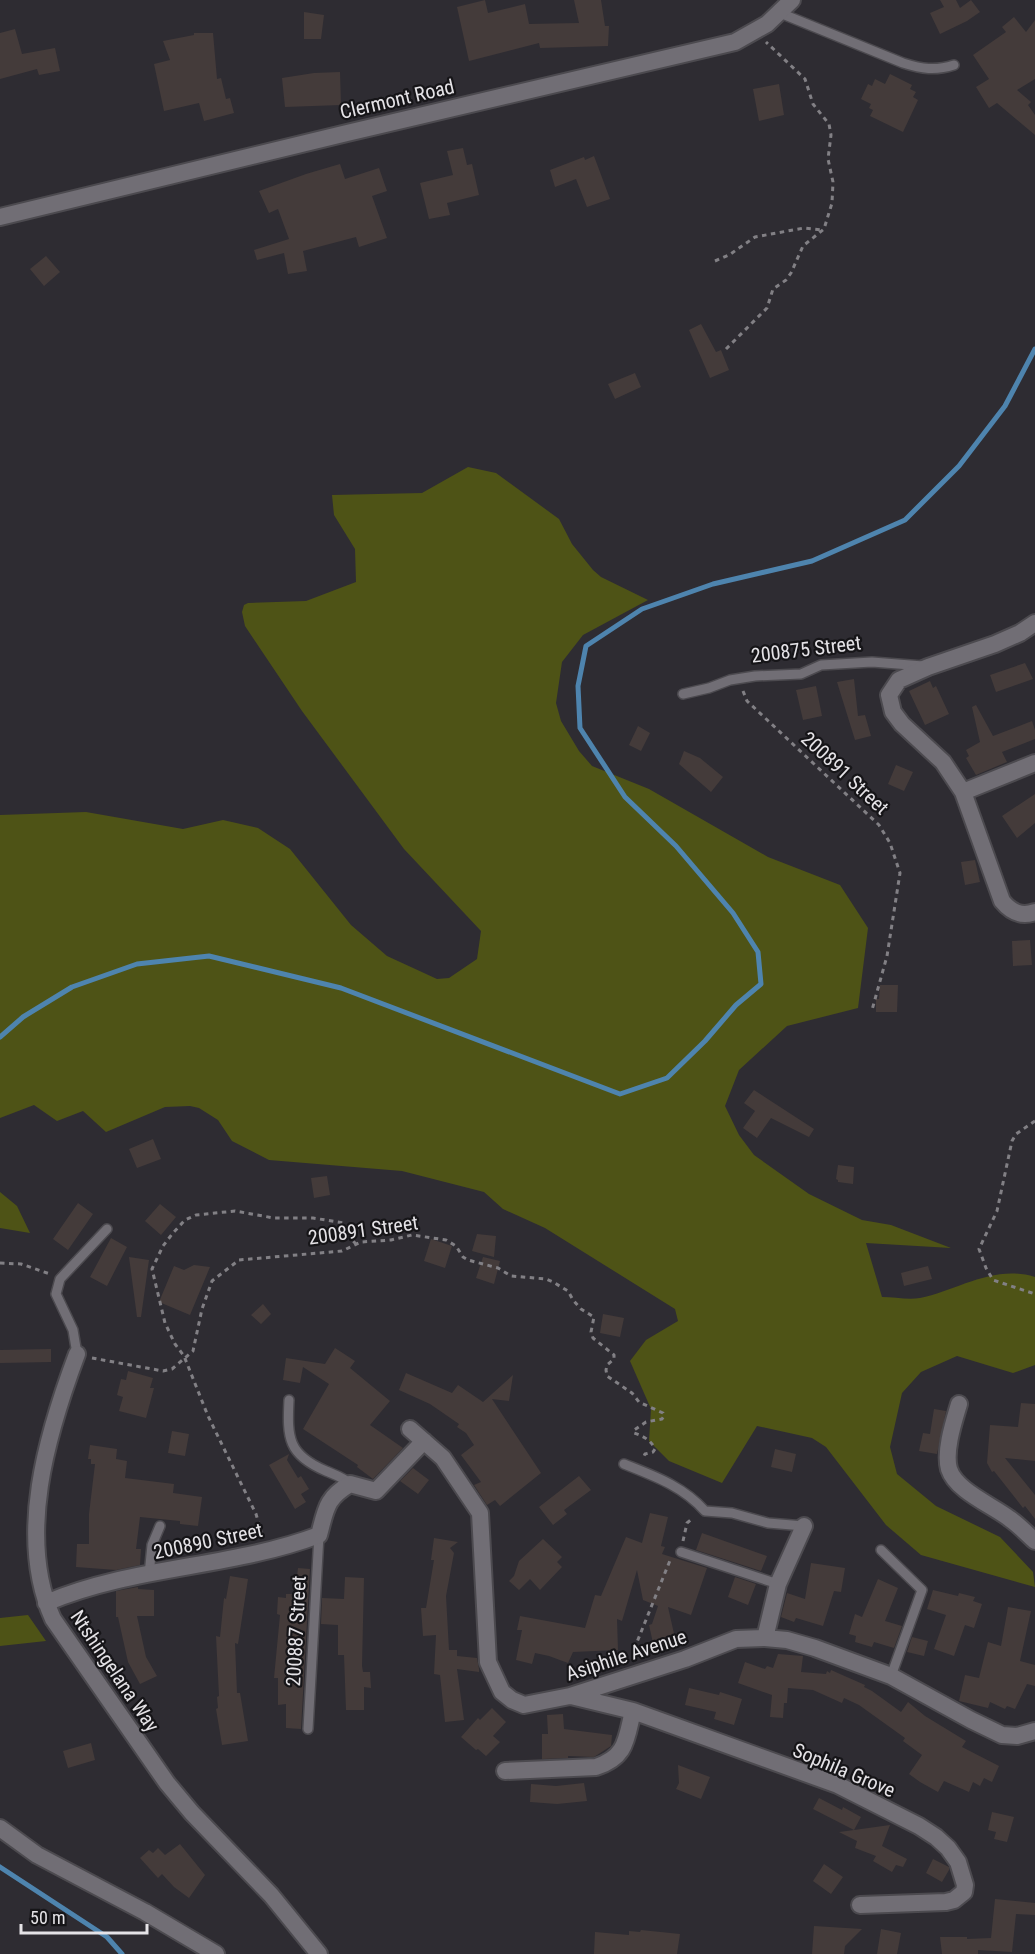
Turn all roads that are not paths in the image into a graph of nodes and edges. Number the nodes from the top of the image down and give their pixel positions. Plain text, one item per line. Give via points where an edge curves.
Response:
1 (792, 0) edge
2 (780, 13) junction
3 (954, 65) dead end
4 (0, 217) edge
5 (1035, 623) edge
6 (928, 667) junction
7 (683, 694) dead end
8 (1035, 763) edge
9 (963, 792) junction
10 (1035, 912) edge
11 (107, 1229) dead end
12 (77, 1354) joint
13 (289, 1400) dead end
14 (959, 1404) dead end
15 (410, 1429) dead end
16 (424, 1441) junction
17 (624, 1464) dead end
18 (350, 1484) junction
19 (160, 1526) dead end
20 (804, 1526) joint
21 (320, 1535) junction
22 (1035, 1541) edge
23 (881, 1550) dead end
24 (681, 1552) road end
25 (149, 1575) junction
26 (778, 1584) junction
27 (46, 1603) junction
28 (765, 1638) junction
29 (891, 1676) junction
30 (570, 1696) junction
31 (633, 1712) junction
32 (308, 1729) dead end
33 (1035, 1731) edge
34 (505, 1771) dead end
35 (0, 1828) edge
36 (860, 1905) dead end
37 (216, 1954) edge
38 (319, 1954) edge

1 - 2 street, Clermont Road
2 - 3 lane via 922,69
2 - 4 street, Clermont Road via 735,42
5 - 6 street, 200875 Street via 995,644
6 - 7 lane, 200875 Street via 872,662 821,665 801,674 730,680
6 - 9 street via 898,680 890,695 891,708 902,724 943,762
8 - 9 street
9 - 10 street via 1002,901 1021,915
11 - 12 lane via 60,1279 56,1294 73,1330
12 - 27 street, Ntshingelana Way via 51,1428 40,1487 38,1565
13 - 18 lane via 288,1431 299,1455
14 - 22 street via 949,1454 954,1479
15 - 16 street, Asiphile Avenue
16 - 18 street via 376,1491
16 - 30 street, Asiphile Avenue via 443,1458 480,1513 488,1662 502,1692 524,1705
17 - 20 lane via 674,1485 705,1511
18 - 21 street via 327,1504
19 - 25 lane via 152,1545
20 - 26 street
21 - 25 street, 200890 Street
21 - 32 lane, 200887 Street
23 - 29 lane via 922,1590
24 - 26 lane
25 - 27 street, 200890 Street
26 - 28 street
27 - 38 street, Ntshingelana Way via 53,1619 167,1783 271,1895
28 - 29 street, Asiphile Avenue via 815,1648
28 - 30 street, Asiphile Avenue via 736,1639
29 - 33 street, Asiphile Avenue via 1002,1735
30 - 31 street, Sophila Grove
31 - 34 street via 624,1748 609,1763
31 - 36 street, Sophila Grove via 838,1785 936,1837 963,1873 964,1892 954,1900
35 - 37 street via 37,1856

